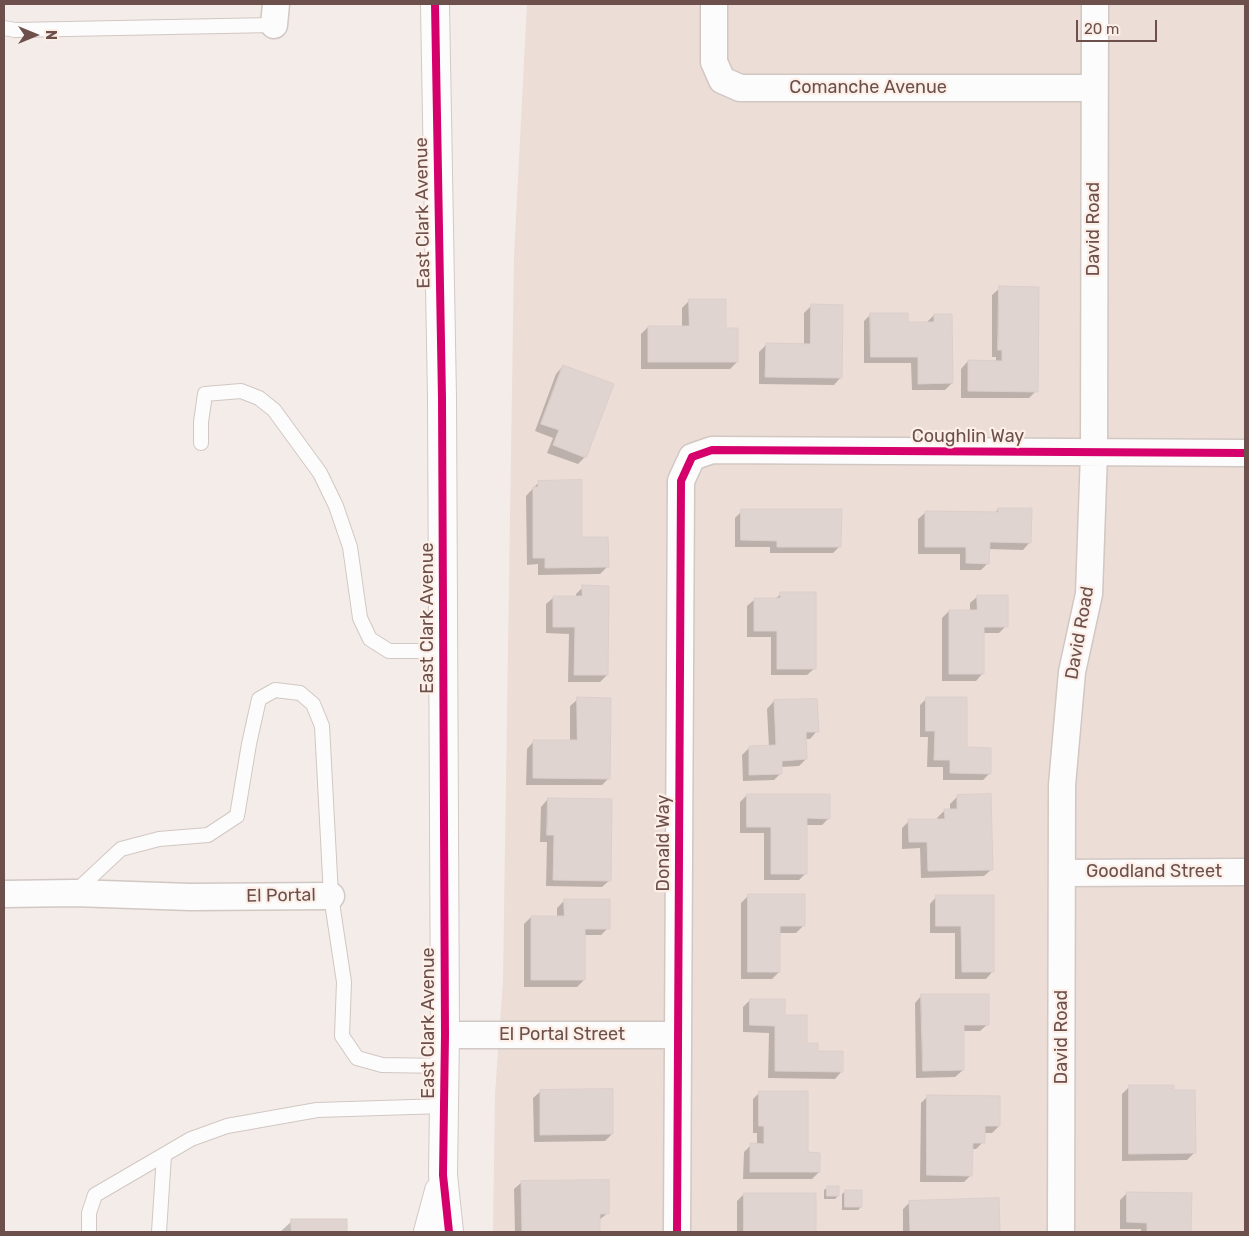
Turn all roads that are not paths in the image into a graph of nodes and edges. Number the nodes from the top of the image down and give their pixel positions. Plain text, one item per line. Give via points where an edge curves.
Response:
1 (434, 4) edge
2 (714, 4) edge
3 (1094, 4) edge
4 (275, 14) edge
5 (4, 28) edge
6 (1094, 88) junction
7 (201, 443) dead end
8 (1094, 453) junction
9 (1245, 454) edge
10 (692, 456) joint
11 (443, 652) junction
12 (1063, 872) junction
13 (1245, 872) edge
14 (74, 893) junction
15 (4, 894) edge
16 (330, 896) junction
17 (445, 1035) junction
18 (678, 1035) junction
19 (445, 1066) junction
20 (444, 1106) junction
21 (164, 1155) junction
22 (443, 1175) junction
23 (89, 1232) edge
24 (159, 1232) edge
25 (428, 1232) edge
26 (449, 1232) edge
27 (676, 1232) edge
28 (1061, 1232) edge

1 - 11 main road, East Clark Avenue via 442,398
2 - 6 street, Comanche Avenue via 714,62 722,80 740,88
3 - 6 street, David Road
4 - 5 lane via 14,30
6 - 8 street, David Road
7 - 11 lane via 205,394 241,391 259,398 274,410 320,473 336,506 350,547 360,618 370,639 389,651
8 - 9 street, Coughlin Way
8 - 10 street, Coughlin Way via 712,450
8 - 12 street, David Road via 1089,594 1072,672 1062,785
10 - 18 street, Donald Way via 681,482
11 - 17 main road, East Clark Avenue
12 - 13 street, Goodland Street
12 - 28 street, David Road
14 - 15 street, El Portal
14 - 16 street, El Portal via 190,898
14 - 16 lane via 121,849 159,839 208,835 237,816 259,699 275,690 300,693 313,704 322,726
16 - 19 lane, El Portal via 344,982 342,1036 357,1058 382,1064
17 - 18 street, El Portal Street
17 - 19 main road, East Clark Avenue
18 - 27 street, Donald Way
19 - 20 main road, East Clark Avenue
20 - 21 lane via 317,1110 227,1126 191,1139
20 - 22 main road, East Clark Avenue
21 - 23 lane via 95,1195
21 - 24 lane
22 - 25 main road, East Clark Avenue
22 - 26 main road, East Clark Avenue

